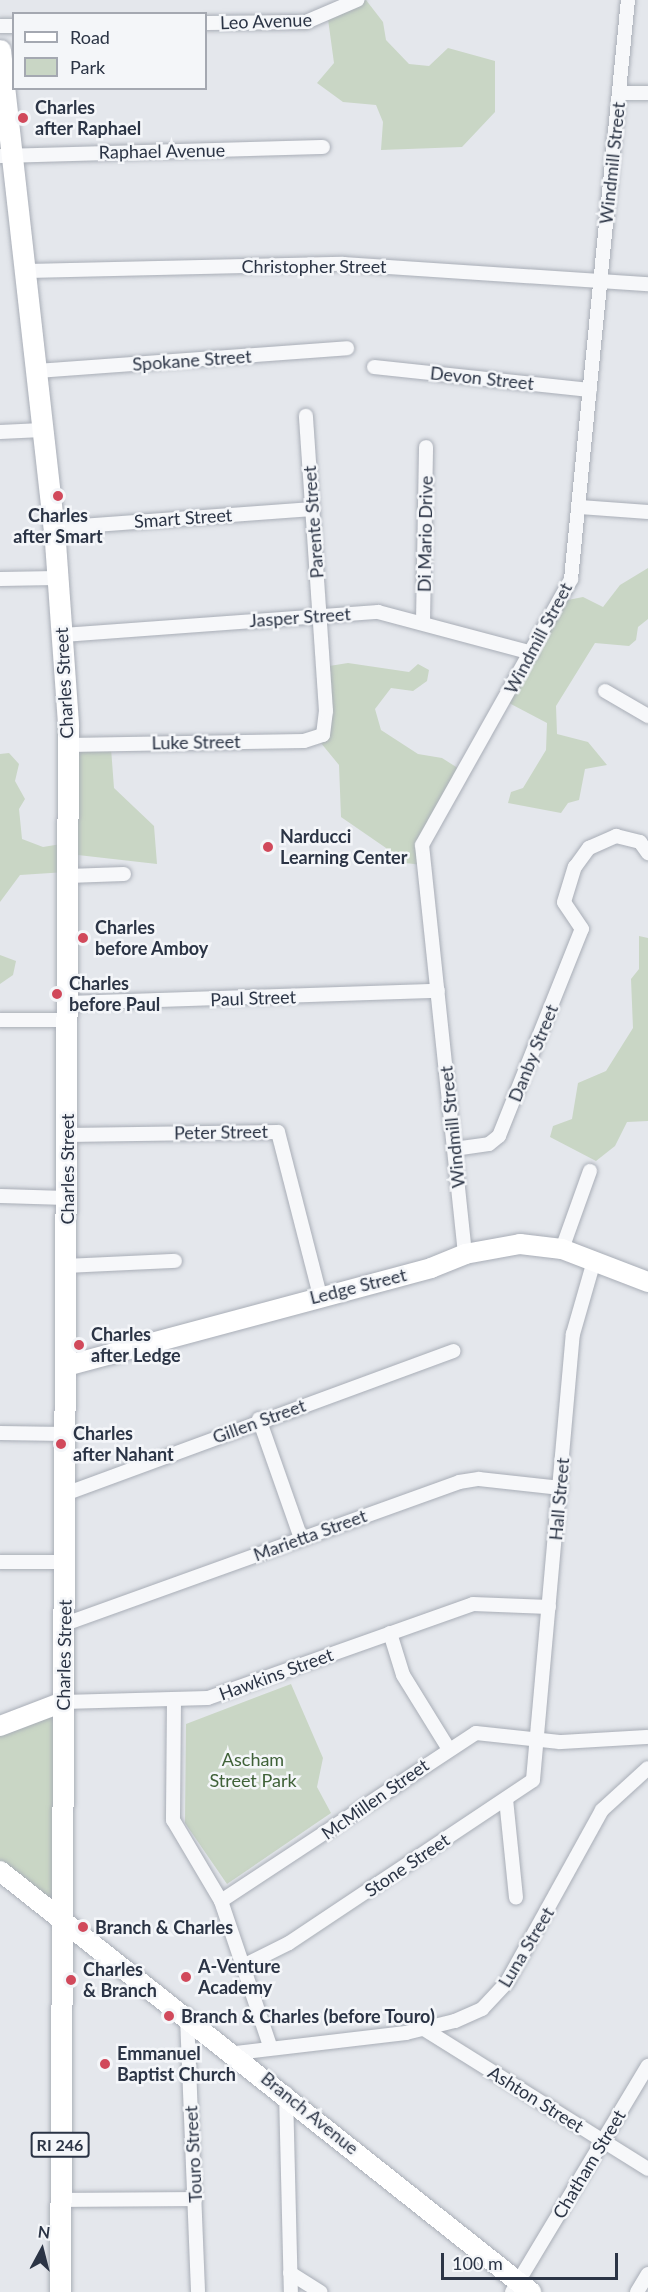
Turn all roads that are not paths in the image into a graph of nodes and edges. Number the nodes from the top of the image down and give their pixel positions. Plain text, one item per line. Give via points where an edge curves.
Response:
1 (357, 0) edge
2 (628, 0) edge
3 (207, 23) edge
4 (0, 50) edge
5 (619, 93) junction
6 (648, 93) edge
7 (323, 147) dead end
8 (8, 156) edge
9 (27, 271) junction
10 (600, 280) junction
11 (648, 284) edge
12 (347, 348) dead end
13 (374, 367) dead end
14 (37, 371) junction
15 (590, 390) junction
16 (306, 416) dead end
17 (42, 430) junction
18 (0, 432) edge
19 (426, 447) dead end
20 (580, 507) junction
21 (312, 509) junction
22 (648, 512) edge
23 (54, 528) junction
24 (57, 578) junction
25 (0, 579) edge
26 (321, 615) junction
27 (423, 621) junction
28 (63, 635) junction
29 (532, 652) junction
30 (605, 691) dead end
31 (648, 716) edge
32 (323, 735) joint
33 (68, 745) junction
34 (648, 853) edge
35 (124, 874) dead end
36 (68, 876) junction
37 (438, 991) junction
38 (68, 1011) junction
39 (0, 1020) edge
40 (67, 1136) junction
41 (454, 1149) junction
42 (590, 1171) dead end
43 (0, 1196) edge
44 (67, 1198) junction
45 (562, 1249) junction
46 (465, 1254) junction
47 (175, 1261) dead end
48 (594, 1261) junction
49 (67, 1266) junction
50 (648, 1282) edge
51 (320, 1295) junction
52 (454, 1351) dead end
53 (66, 1366) junction
54 (259, 1419) junction
55 (0, 1433) edge
56 (65, 1434) junction
57 (561, 1488) junction
58 (65, 1494) junction
59 (301, 1538) junction
60 (0, 1562) edge
61 (65, 1562) junction
62 (549, 1607) junction
63 (65, 1624) junction
64 (390, 1633) junction
65 (174, 1701) junction
66 (63, 1702) junction
67 (0, 1726) edge
68 (648, 1737) edge
69 (538, 1739) junction
70 (448, 1749) junction
71 (648, 1768) edge
72 (506, 1799) junction
73 (0, 1871) edge
74 (516, 1897) dead end
75 (221, 1900) junction
76 (62, 1918) junction
77 (243, 1966) junction
78 (187, 2017) junction
79 (424, 2029) junction
80 (270, 2046) junction
81 (236, 2053) junction
82 (648, 2066) edge
83 (286, 2094) junction
84 (604, 2140) junction
85 (648, 2169) edge
86 (195, 2199) junction
87 (59, 2200) junction
88 (290, 2273) junction
89 (648, 2274) edge
90 (520, 2288) edge
91 (60, 2292) edge
92 (198, 2292) edge
93 (291, 2292) edge
94 (320, 2292) edge
95 (637, 2292) edge

1 - 3 street, Leo Avenue via 306,22
2 - 5 street, Windmill Street
4 - 8 main road, Charles Street / RI 246
5 - 6 street
5 - 10 street, Windmill Street
7 - 8 street, Raphael Avenue
8 - 9 main road, Charles Street / RI 246
9 - 10 street, Christopher Street via 343,264
9 - 14 main road, Charles Street / RI 246
10 - 11 street, Christopher Street
10 - 15 street, Windmill Street
12 - 14 street, Spokane Street
13 - 15 street, Devon Street
14 - 17 main road, Charles Street / RI 246
15 - 20 street, Windmill Street
16 - 21 street, Parente Street
17 - 18 street
17 - 23 main road, Charles Street / RI 246
19 - 27 street, Di Mario Drive
20 - 22 street
20 - 29 street, Windmill Street via 571,579
21 - 23 street, Smart Street
21 - 26 street, Parente Street
23 - 24 main road, Charles Street / RI 246
24 - 25 street
24 - 28 main road, Charles Street / RI 246
26 - 27 street, Jasper Street via 378,612
26 - 28 street, Jasper Street
26 - 32 street, Parente Street
27 - 29 street, Jasper Street
28 - 33 main road, Charles Street / RI 246
29 - 37 street, Windmill Street via 423,839
30 - 31 street
32 - 33 street, Luke Street via 304,741
33 - 36 main road, Charles Street / RI 246
34 - 41 street, Danby Street via 630,837 602,840 589,848 563,895 566,909 582,923 499,1136 489,1144
35 - 36 street
36 - 38 main road, Charles Street / RI 246
37 - 38 street, Paul Street
37 - 41 street, Windmill Street
38 - 39 street, Paul Street
38 - 40 main road, Charles Street / RI 246
40 - 44 main road, Charles Street / RI 246
40 - 51 street, Peter Street via 278,1132
41 - 46 street, Windmill Street
42 - 45 street
43 - 44 street
44 - 49 main road, Charles Street / RI 246
45 - 46 street, Ledge Street via 531,1243
45 - 48 street, Ledge Street
46 - 51 street, Ledge Street via 431,1268
47 - 49 street
48 - 50 street, Ledge Street
48 - 57 street, Hall Street via 573,1334
49 - 53 main road, Charles Street / RI 246
51 - 53 street, Ledge Street
52 - 54 street, Gillen Street
53 - 56 main road, Charles Street / RI 246
54 - 58 street, Gillen Street
54 - 59 street
55 - 56 street
56 - 58 main road, Charles Street / RI 246
57 - 59 street, Marietta Street via 471,1479
57 - 62 street, Hall Street
58 - 61 main road, Charles Street / RI 246
59 - 63 street, Marietta Street
60 - 61 street
61 - 63 main road, Charles Street / RI 246
62 - 64 street, Hawkins Street via 482,1602
62 - 69 street, Hall Street
63 - 66 main road, Charles Street / RI 246
64 - 65 street, Hawkins Street via 208,1698
64 - 70 street via 403,1675
65 - 66 street, Hawkins Street
65 - 75 street via 173,1820
66 - 67 street, Hawkins Street
66 - 76 main road, Charles Street / RI 246
68 - 69 street, McMillen Street
69 - 70 street, McMillen Street via 476,1733
69 - 72 street, Stone Street via 533,1780
70 - 75 street, McMillen Street
71 - 79 street, Luna Street via 602,1810 502,1989 470,2016
72 - 74 street
72 - 77 street, Stone Street via 289,1943
73 - 76 street, Branch Avenue
75 - 77 street
76 - 78 street, Branch Avenue
76 - 87 main road, Charles Street / RI 246
77 - 80 street
78 - 81 street, Branch Avenue
78 - 86 street, Touro Street
79 - 80 street, Luna Street
79 - 84 street, Ashton Street
80 - 81 street, Luna Street
81 - 83 street, Branch Avenue
82 - 84 street, Chatham Street
83 - 88 street
83 - 90 street, Branch Avenue
84 - 85 street, Ashton Street
84 - 90 street, Chatham Street
86 - 87 street
86 - 92 street, Touro Street
87 - 91 main road, Charles Street / RI 246
88 - 93 street
88 - 94 street
89 - 95 street

